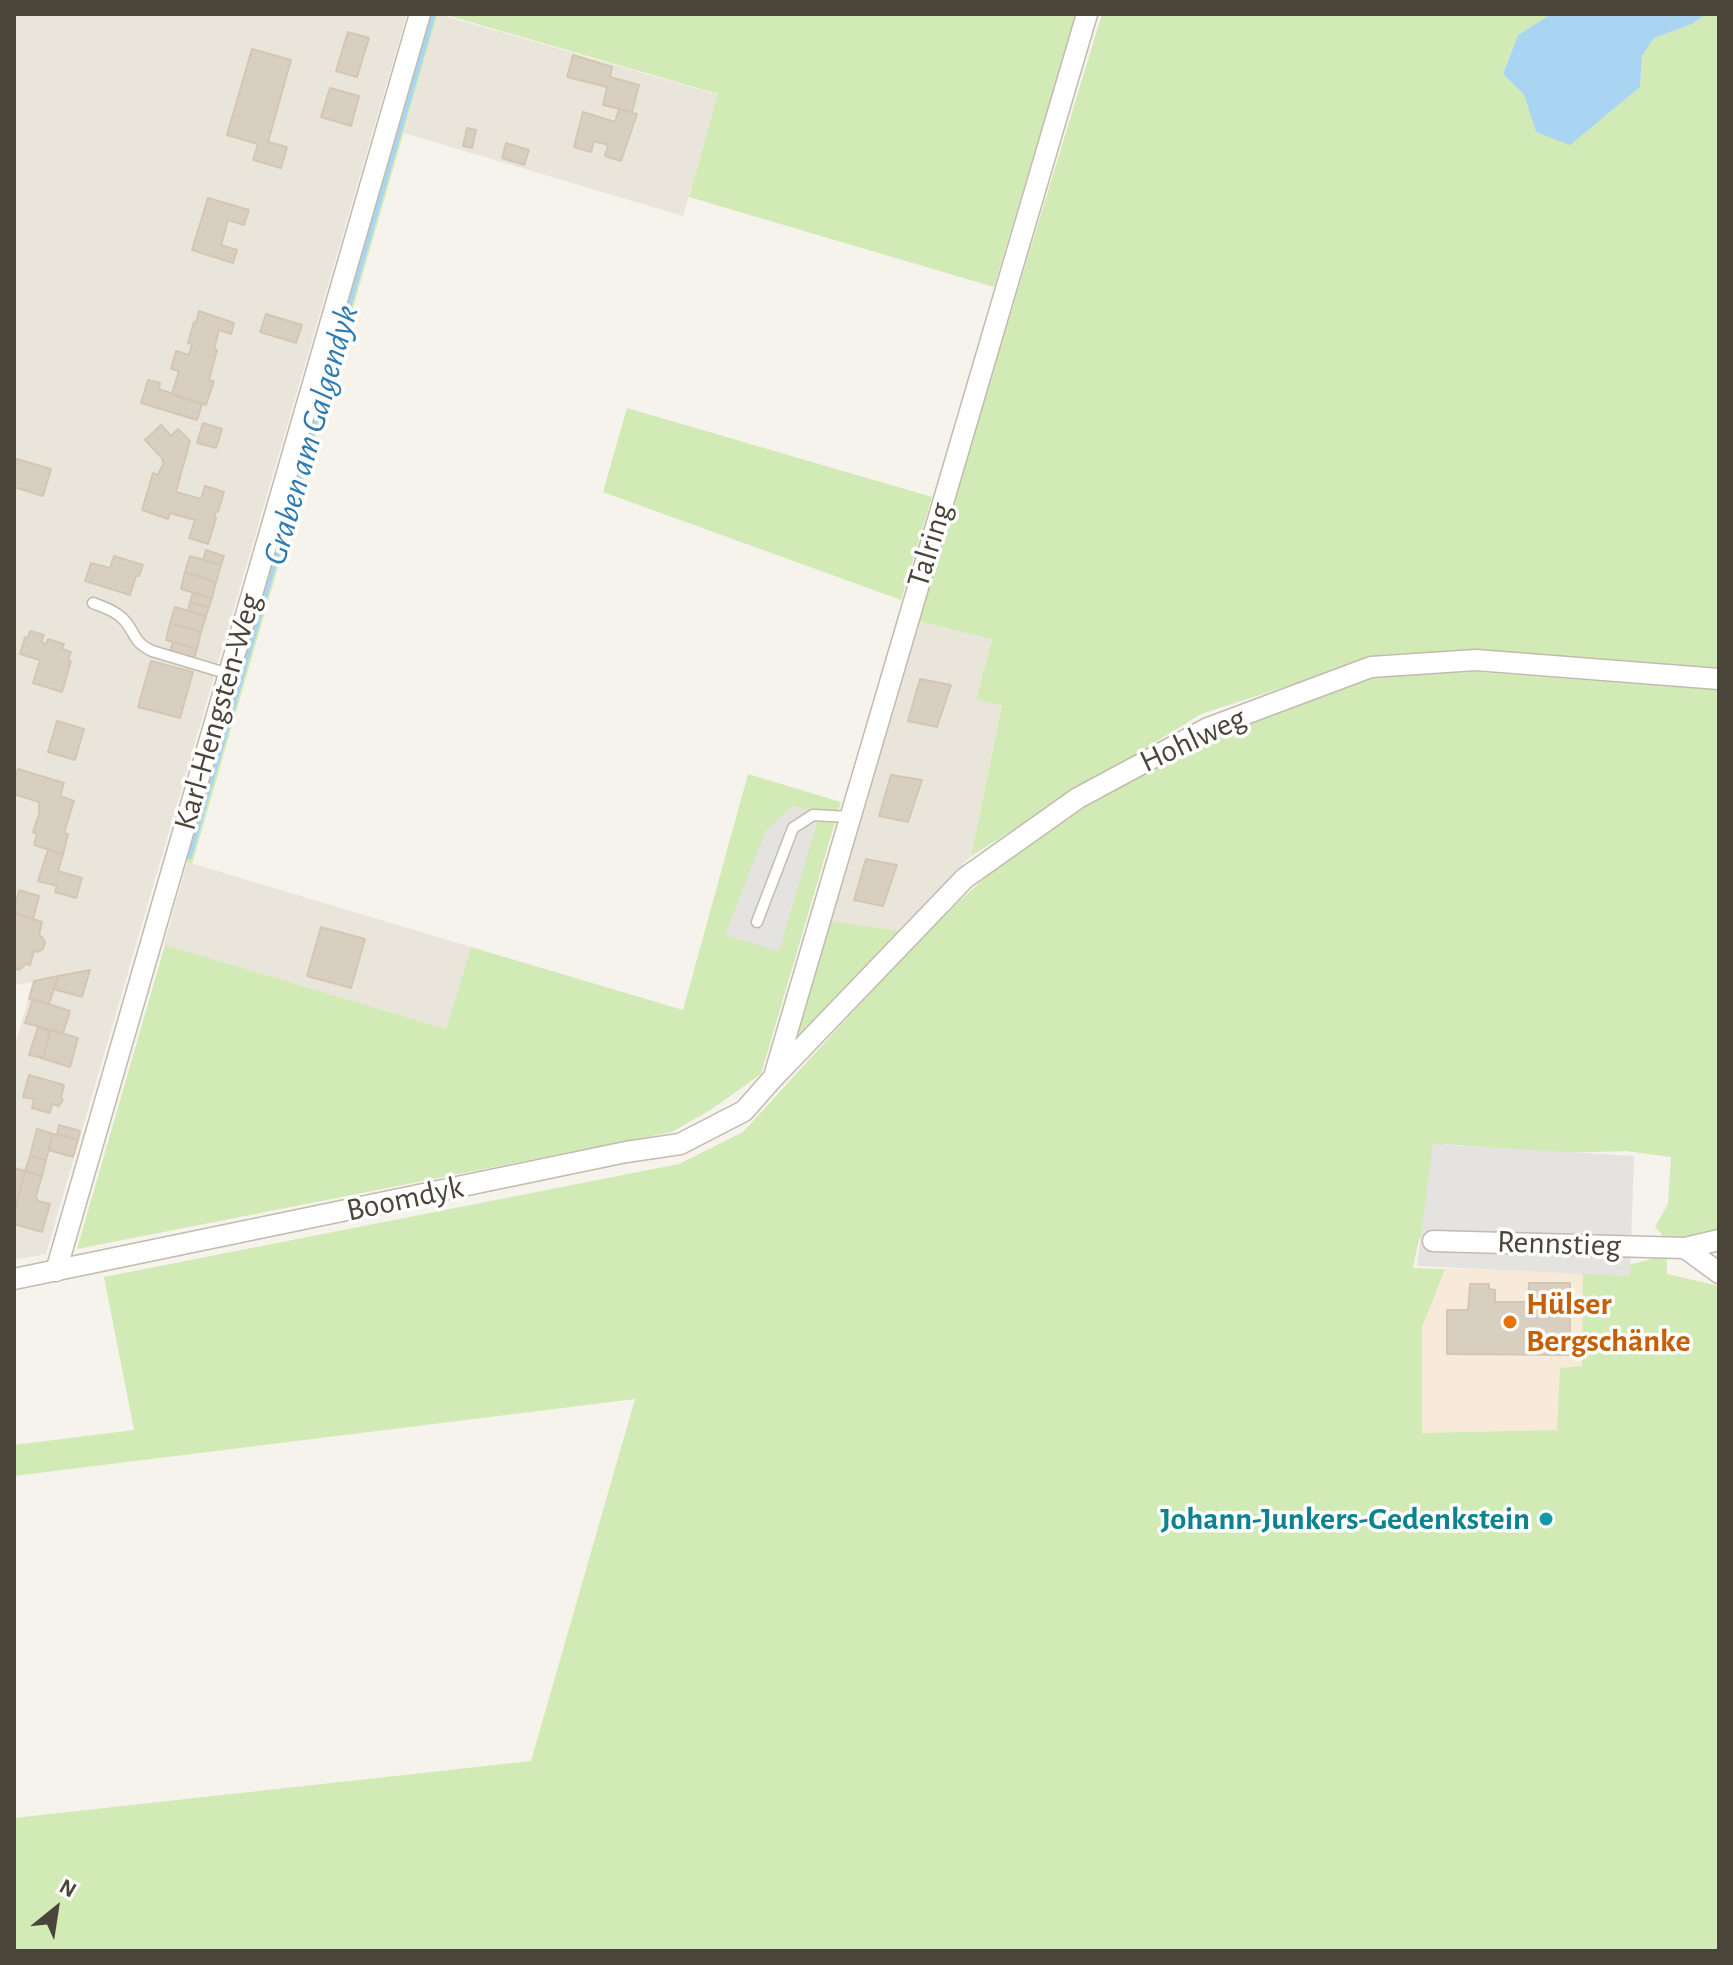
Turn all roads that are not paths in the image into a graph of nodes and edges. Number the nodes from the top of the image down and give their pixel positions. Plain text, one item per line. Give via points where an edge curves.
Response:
1 (420, 14) edge
2 (1087, 14) edge
3 (93, 603) dead end
4 (229, 674) junction
5 (1719, 679) edge
6 (850, 817) junction
7 (757, 922) dead end
8 (774, 1077) junction
9 (1719, 1240) edge
10 (1433, 1241) dead end
11 (1685, 1248) junction
12 (56, 1271) junction
13 (1719, 1273) edge
14 (14, 1279) edge

1 - 4 street, Karl-Hengsten-Weg
2 - 6 street, Talring
3 - 4 lane via 121,616 141,646
4 - 12 street, Karl-Hengsten-Weg
5 - 8 street, Hohlweg via 1476,660 1371,667 1208,728 1078,798 965,878
6 - 7 lane via 813,815 793,828
6 - 8 street, Talring
8 - 12 street, Boomdyk via 744,1111 680,1144
9 - 11 street, Rennstieg
10 - 11 street, Rennstieg
11 - 13 street
12 - 14 street, Boomdyk

